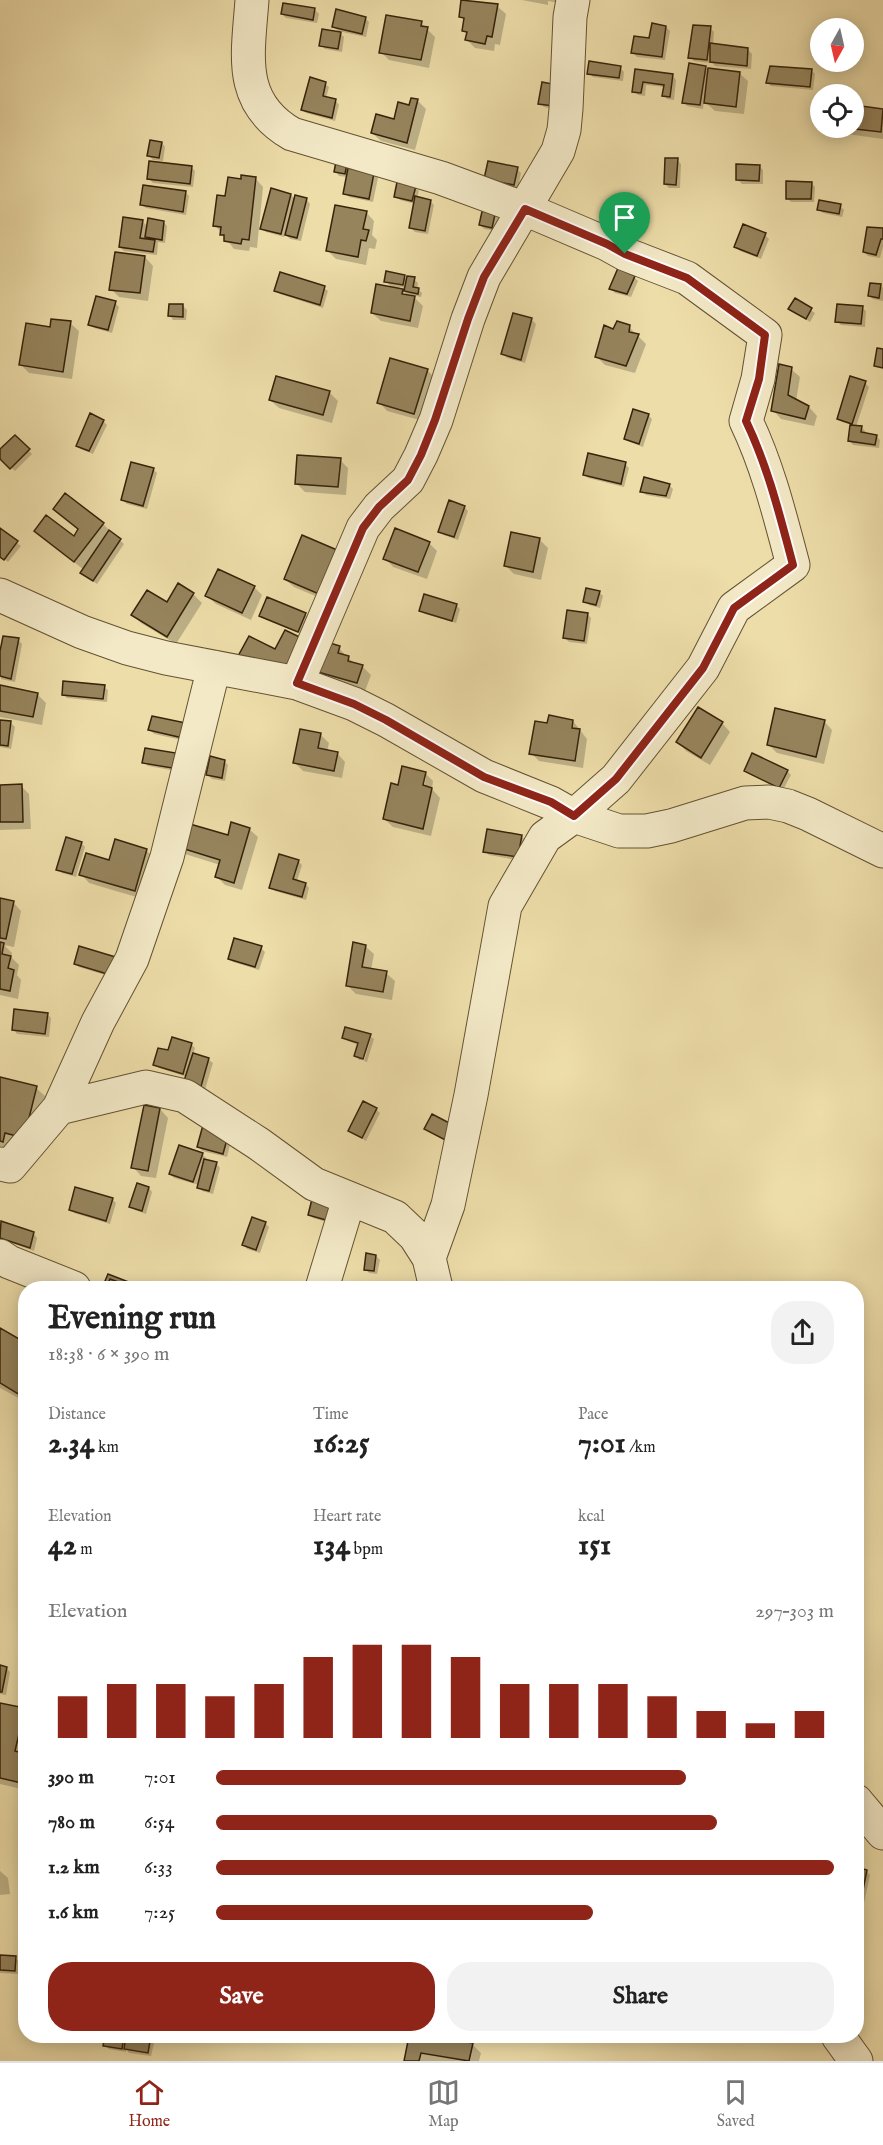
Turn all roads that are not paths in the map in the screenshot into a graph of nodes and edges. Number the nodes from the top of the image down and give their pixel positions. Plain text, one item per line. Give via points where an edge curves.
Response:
1 (252, 0) edge
2 (573, 0) edge
3 (525, 209) junction
4 (0, 596) edge
5 (214, 667) junction
6 (297, 683) junction
7 (574, 816) junction
8 (883, 851) edge
9 (59, 1108) junction
10 (0, 1164) edge
11 (349, 1198) junction
12 (0, 1256) edge
13 (433, 1273) edge
14 (58, 1281) edge
15 (323, 1281) edge
16 (864, 1810) edge
17 (883, 1833) edge
18 (843, 2043) edge
19 (856, 2061) edge

1 - 3 street via 249,67 254,93 263,111 277,125 292,134 380,158
2 - 3 street via 564,130 558,151
3 - 6 street via 484,277 421,455 408,480 363,528
3 - 7 street via 687,278 765,335 759,379 746,421 770,480 793,565 734,608 703,668 616,779
4 - 5 street via 127,648
5 - 6 street
5 - 9 street via 167,857 132,959
6 - 7 street via 354,704 484,777 551,802
7 - 8 street via 619,831 647,831 745,803 769,802 808,814
7 - 13 street via 545,837 506,906
9 - 10 street via 10,1166
9 - 11 street via 146,1088 185,1096 314,1184
11 - 13 street via 395,1217 415,1236
11 - 15 street
12 - 14 street
16 - 17 street
18 - 19 street

